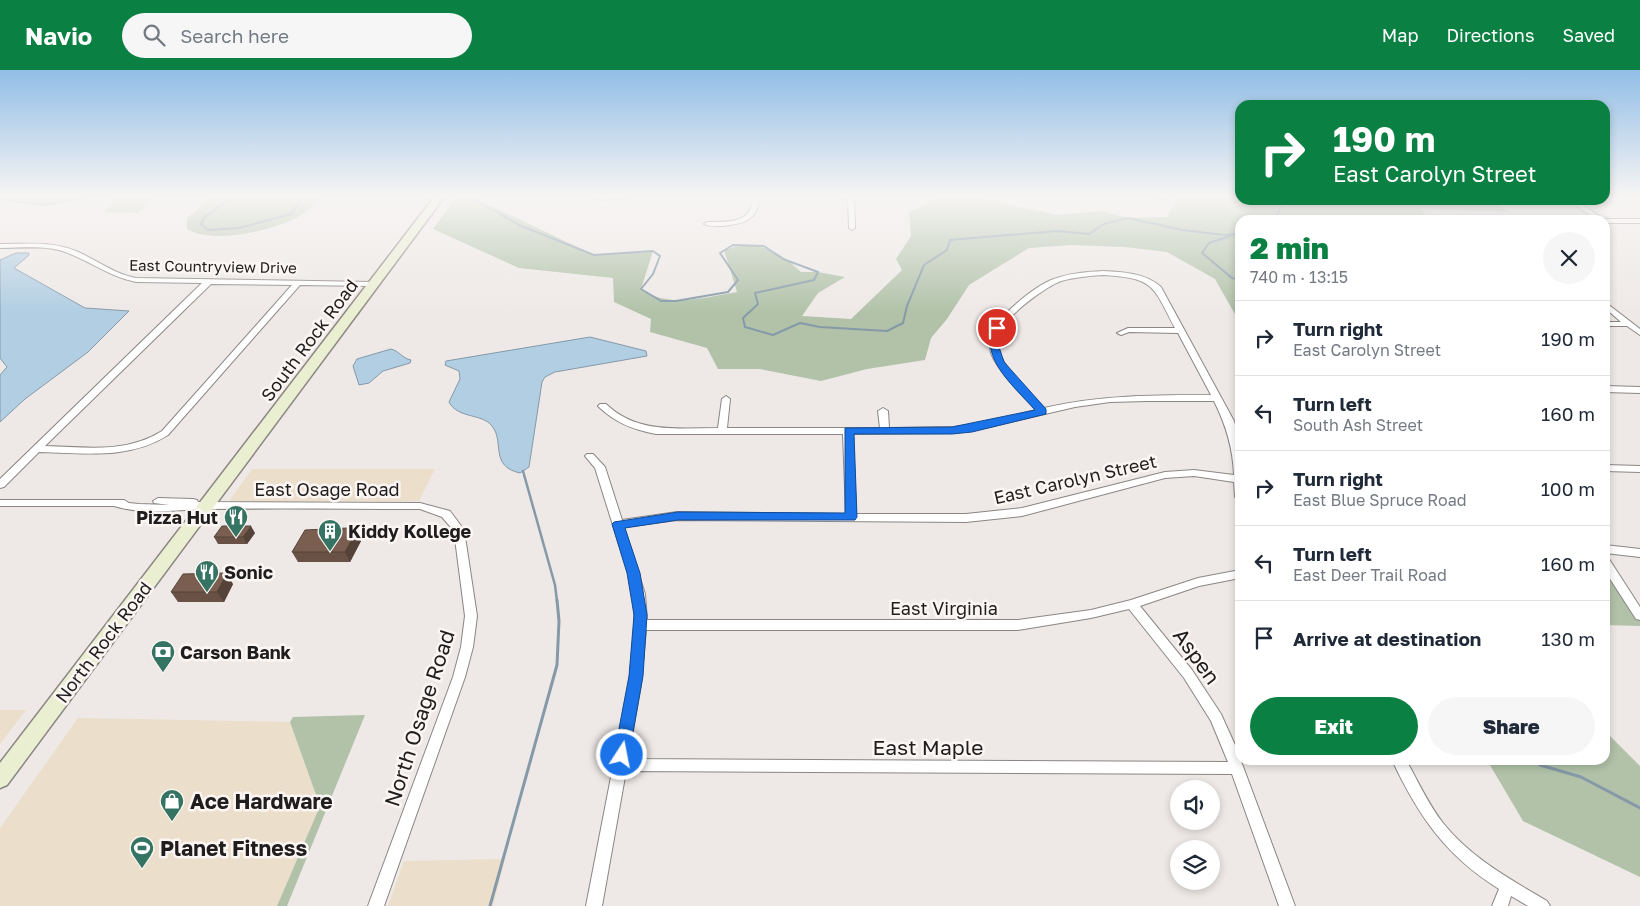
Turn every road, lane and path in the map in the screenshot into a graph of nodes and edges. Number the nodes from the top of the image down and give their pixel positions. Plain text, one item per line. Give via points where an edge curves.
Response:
1 (410, 235) edge
2 (0, 246) edge
3 (209, 281) junction
4 (299, 282) junction
5 (373, 284) junction
6 (1610, 308) edge
7 (1610, 324) edge
8 (1629, 324) junction
9 (1181, 330) junction
10 (1121, 333) dead end
11 (1640, 333) edge
12 (1610, 389) edge
13 (1640, 390) edge
14 (1217, 398) junction
15 (726, 399) dead end
16 (603, 406) dead end
17 (883, 411) dead end
18 (1042, 412) junction
19 (722, 431) junction
20 (848, 431) junction
21 (885, 431) junction
22 (1235, 439) edge
23 (36, 449) junction
24 (590, 456) dead end
25 (1610, 468) edge
26 (1640, 469) edge
27 (1235, 478) edge
28 (0, 485) edge
29 (0, 503) edge
30 (206, 505) junction
31 (446, 514) joint
32 (851, 517) junction
33 (618, 524) junction
34 (1610, 550) edge
35 (1640, 553) edge
36 (1610, 570) edge
37 (1235, 575) edge
38 (1132, 604) junction
39 (1640, 616) edge
40 (641, 625) junction
41 (620, 765) junction
42 (1402, 765) edge
43 (1236, 768) junction
44 (0, 779) edge
45 (1508, 886) junction
46 (376, 906) edge
47 (594, 906) edge
48 (1287, 906) edge
49 (1500, 906) edge
50 (1542, 906) edge

1 - 5 main road, South Rock Road
2 - 3 street, East Countryview Drive via 66,250 126,279
3 - 4 street, East Countryview Drive
3 - 23 street
4 - 5 street, East Countryview Drive
4 - 23 street via 165,433 140,447 126,450
5 - 30 main road, South Rock Road
6 - 8 street
7 - 8 street
8 - 11 street
9 - 10 street via 1128,330
9 - 14 street
9 - 18 street via 1157,287 1146,280 1125,274 1085,275 1064,278 1045,286 1001,323 993,340 995,354 1001,364
12 - 13 street
14 - 18 street via 1103,401
14 - 22 street
15 - 19 street
16 - 19 street via 618,419 642,428
17 - 21 street
18 - 21 street via 962,430
19 - 20 street
20 - 21 street
20 - 32 street
23 - 28 street
24 - 33 street via 600,468
25 - 26 street
27 - 32 street, East Carolyn Street via 1194,473 1165,475 1022,512 995,515
29 - 30 street, East Osage Road via 181,508
30 - 31 street, East Osage Road via 420,506
30 - 44 main road, North Rock Road
31 - 46 street, North Osage Road via 459,530 471,616 468,638 459,677
32 - 33 street, East Carolyn Street via 678,516
33 - 40 street via 639,594
34 - 35 street
36 - 39 street
37 - 38 street, East Virginia via 1198,582
38 - 40 street, East Virginia via 1018,625
38 - 43 street, Aspen via 1200,692 1216,718
40 - 41 street via 636,676
41 - 43 street, East Maple
41 - 47 street
42 - 45 street via 1431,817 1448,838 1470,860
43 - 48 street, Aspen
45 - 49 street
45 - 50 street

